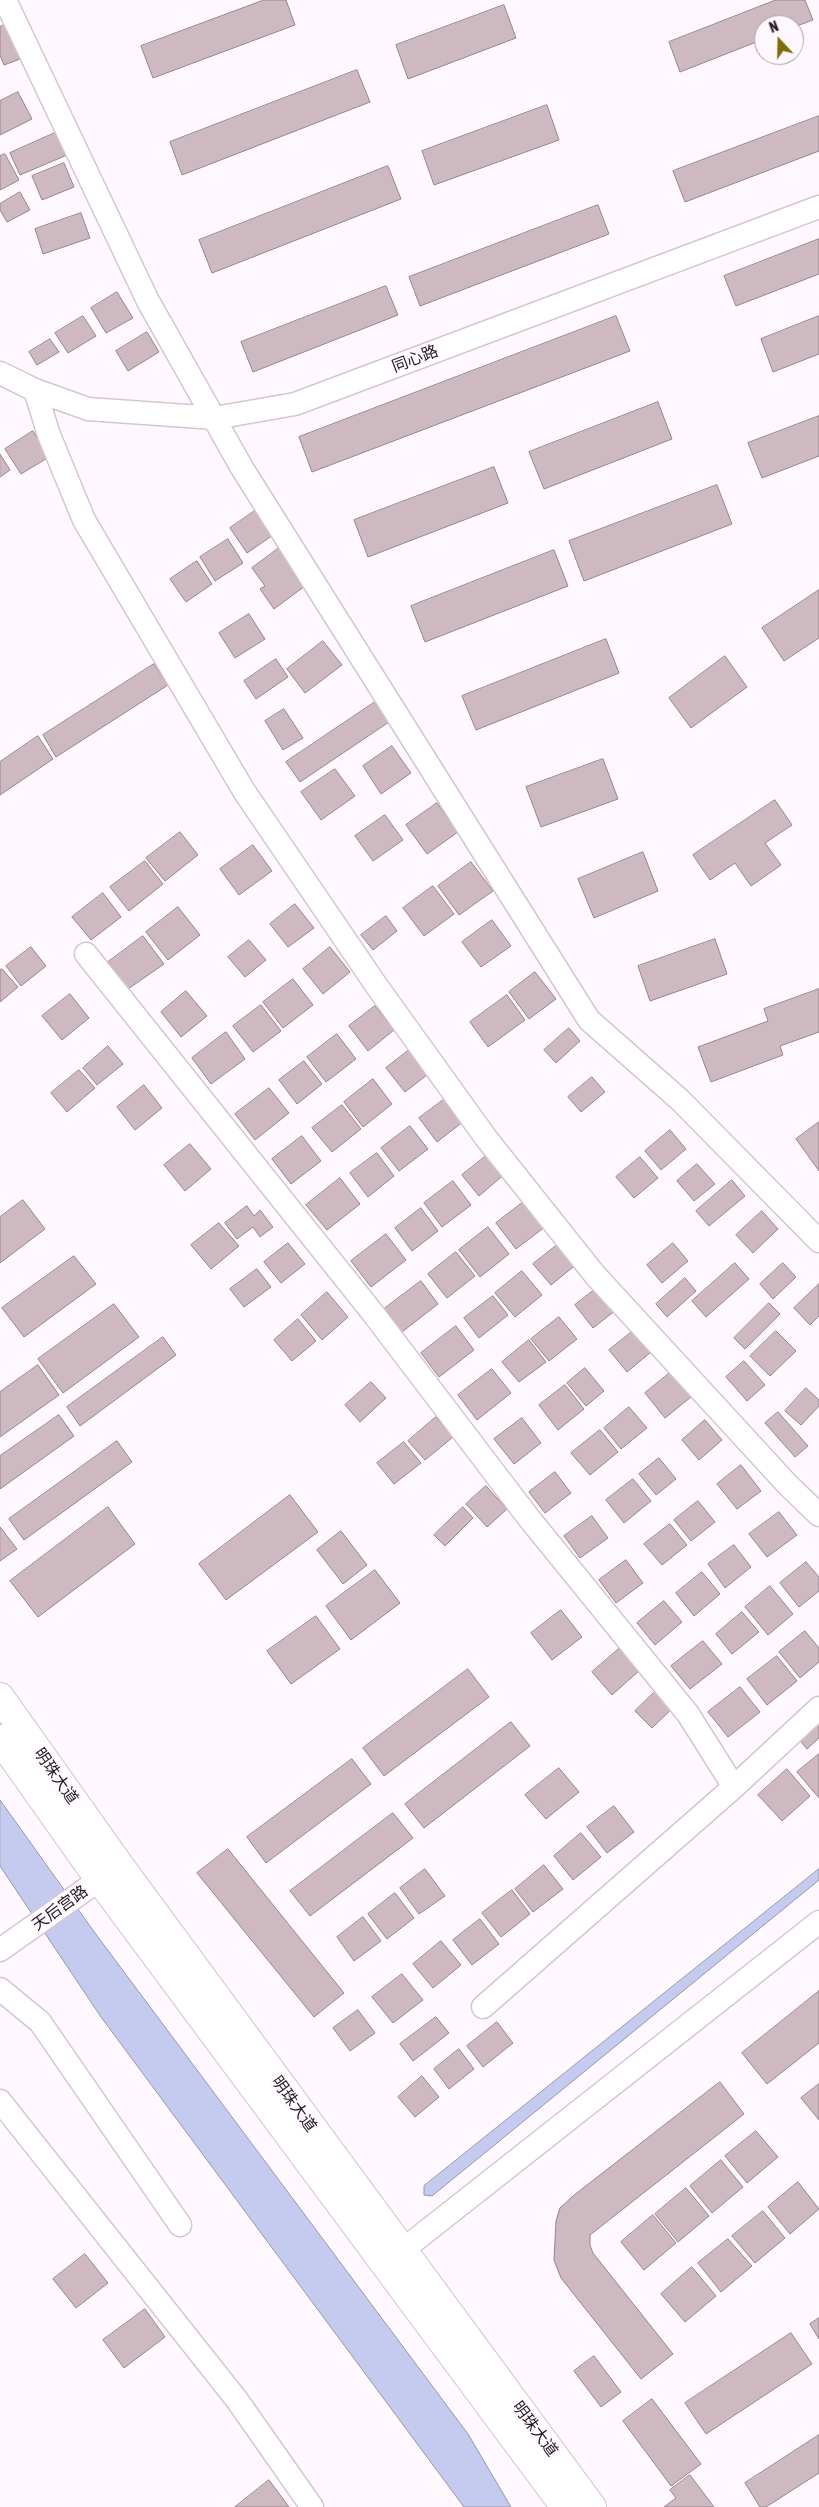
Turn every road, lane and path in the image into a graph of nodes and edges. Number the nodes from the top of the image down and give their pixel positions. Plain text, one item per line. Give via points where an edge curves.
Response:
1 (5, 0) edge
2 (819, 207) edge
3 (0, 373) edge
4 (35, 390) junction
5 (214, 418) junction
6 (86, 954) dead end
7 (819, 1241) edge
8 (819, 1515) edge
9 (0, 1697) edge
10 (819, 1708) edge
11 (0, 1739) edge
12 (734, 1786) junction
13 (101, 1878) junction
14 (819, 1922) edge
15 (0, 1950) edge
16 (0, 1989) edge
17 (483, 2008) dead end
18 (0, 2101) edge
19 (180, 2225) dead end
20 (393, 2258) junction
21 (312, 2507) edge
22 (565, 2507) edge
23 (592, 2507) edge

1 - 5 street via 148,301
2 - 5 street, 同心路 via 295,404
3 - 4 street, 同心路
4 - 5 street, 同心路 via 88,409
4 - 8 street via 49,435 84,520 244,791 376,985 486,1138 595,1275
5 - 7 street via 242,468 589,1020 680,1100
6 - 12 street via 372,1312 528,1517 688,1714
9 - 13 main road, 明珠大道
10 - 12 street
11 - 13 main road, 明珠大道
12 - 17 street
13 - 15 street, 天后宫路
13 - 20 main road, 明珠大道
14 - 20 street
16 - 19 street via 40,2022
18 - 21 street via 237,2400
20 - 22 main road, 明珠大道
20 - 23 main road, 明珠大道

